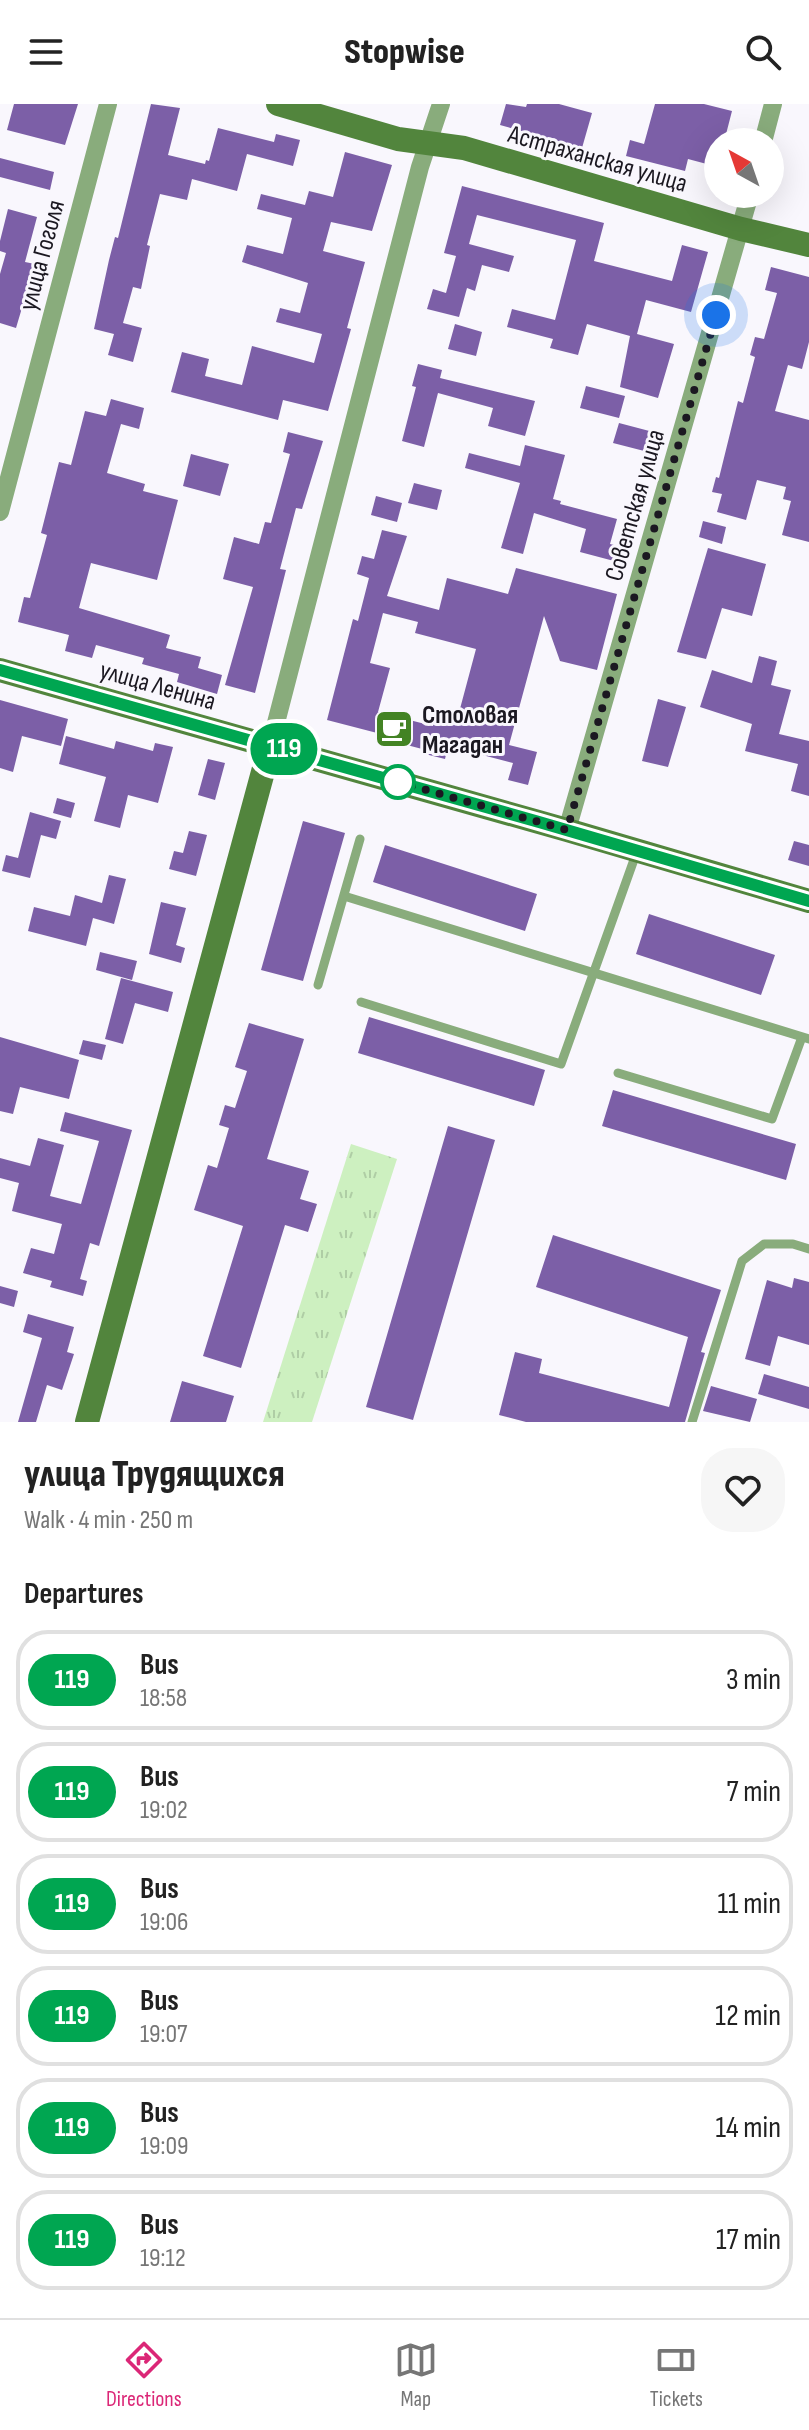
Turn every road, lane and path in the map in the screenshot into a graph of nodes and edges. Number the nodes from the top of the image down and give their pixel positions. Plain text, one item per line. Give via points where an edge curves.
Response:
1 (108, 104) edge
2 (278, 104) edge
3 (441, 104) edge
4 (773, 104) edge
5 (767, 128) edge
6 (429, 143) junction
7 (746, 208) edge
8 (741, 229) junction
9 (809, 245) edge
10 (0, 512) edge
11 (0, 670) edge
12 (270, 746) junction
13 (567, 830) junction
14 (360, 839) dead end
15 (637, 850) junction
16 (344, 896) junction
17 (809, 901) edge
18 (594, 972) junction
19 (318, 985) dead end
20 (361, 1002) dead end
21 (806, 1038) edge
22 (618, 1073) dead end
23 (809, 1249) edge
24 (87, 1422) edge
25 (692, 1422) edge

1 - 10 street, улица Гоголя
2 - 6 street, Астраханская улица
3 - 6 street
4 - 5 street
6 - 8 street, Астраханская улица via 464,148
6 - 12 street
7 - 8 street, Советская улица
8 - 9 street, Астраханская улица
8 - 13 street, Советская улица
11 - 12 street, улица Ленина
12 - 13 street, улица Ленина
12 - 24 street
13 - 15 street, улица Ленина
14 - 16 lane
15 - 17 street, улица Ленина
15 - 18 lane
16 - 18 lane
16 - 19 lane
18 - 20 lane via 561,1064
18 - 21 lane
21 - 22 lane via 772,1119
23 - 25 lane via 764,1244 742,1261

